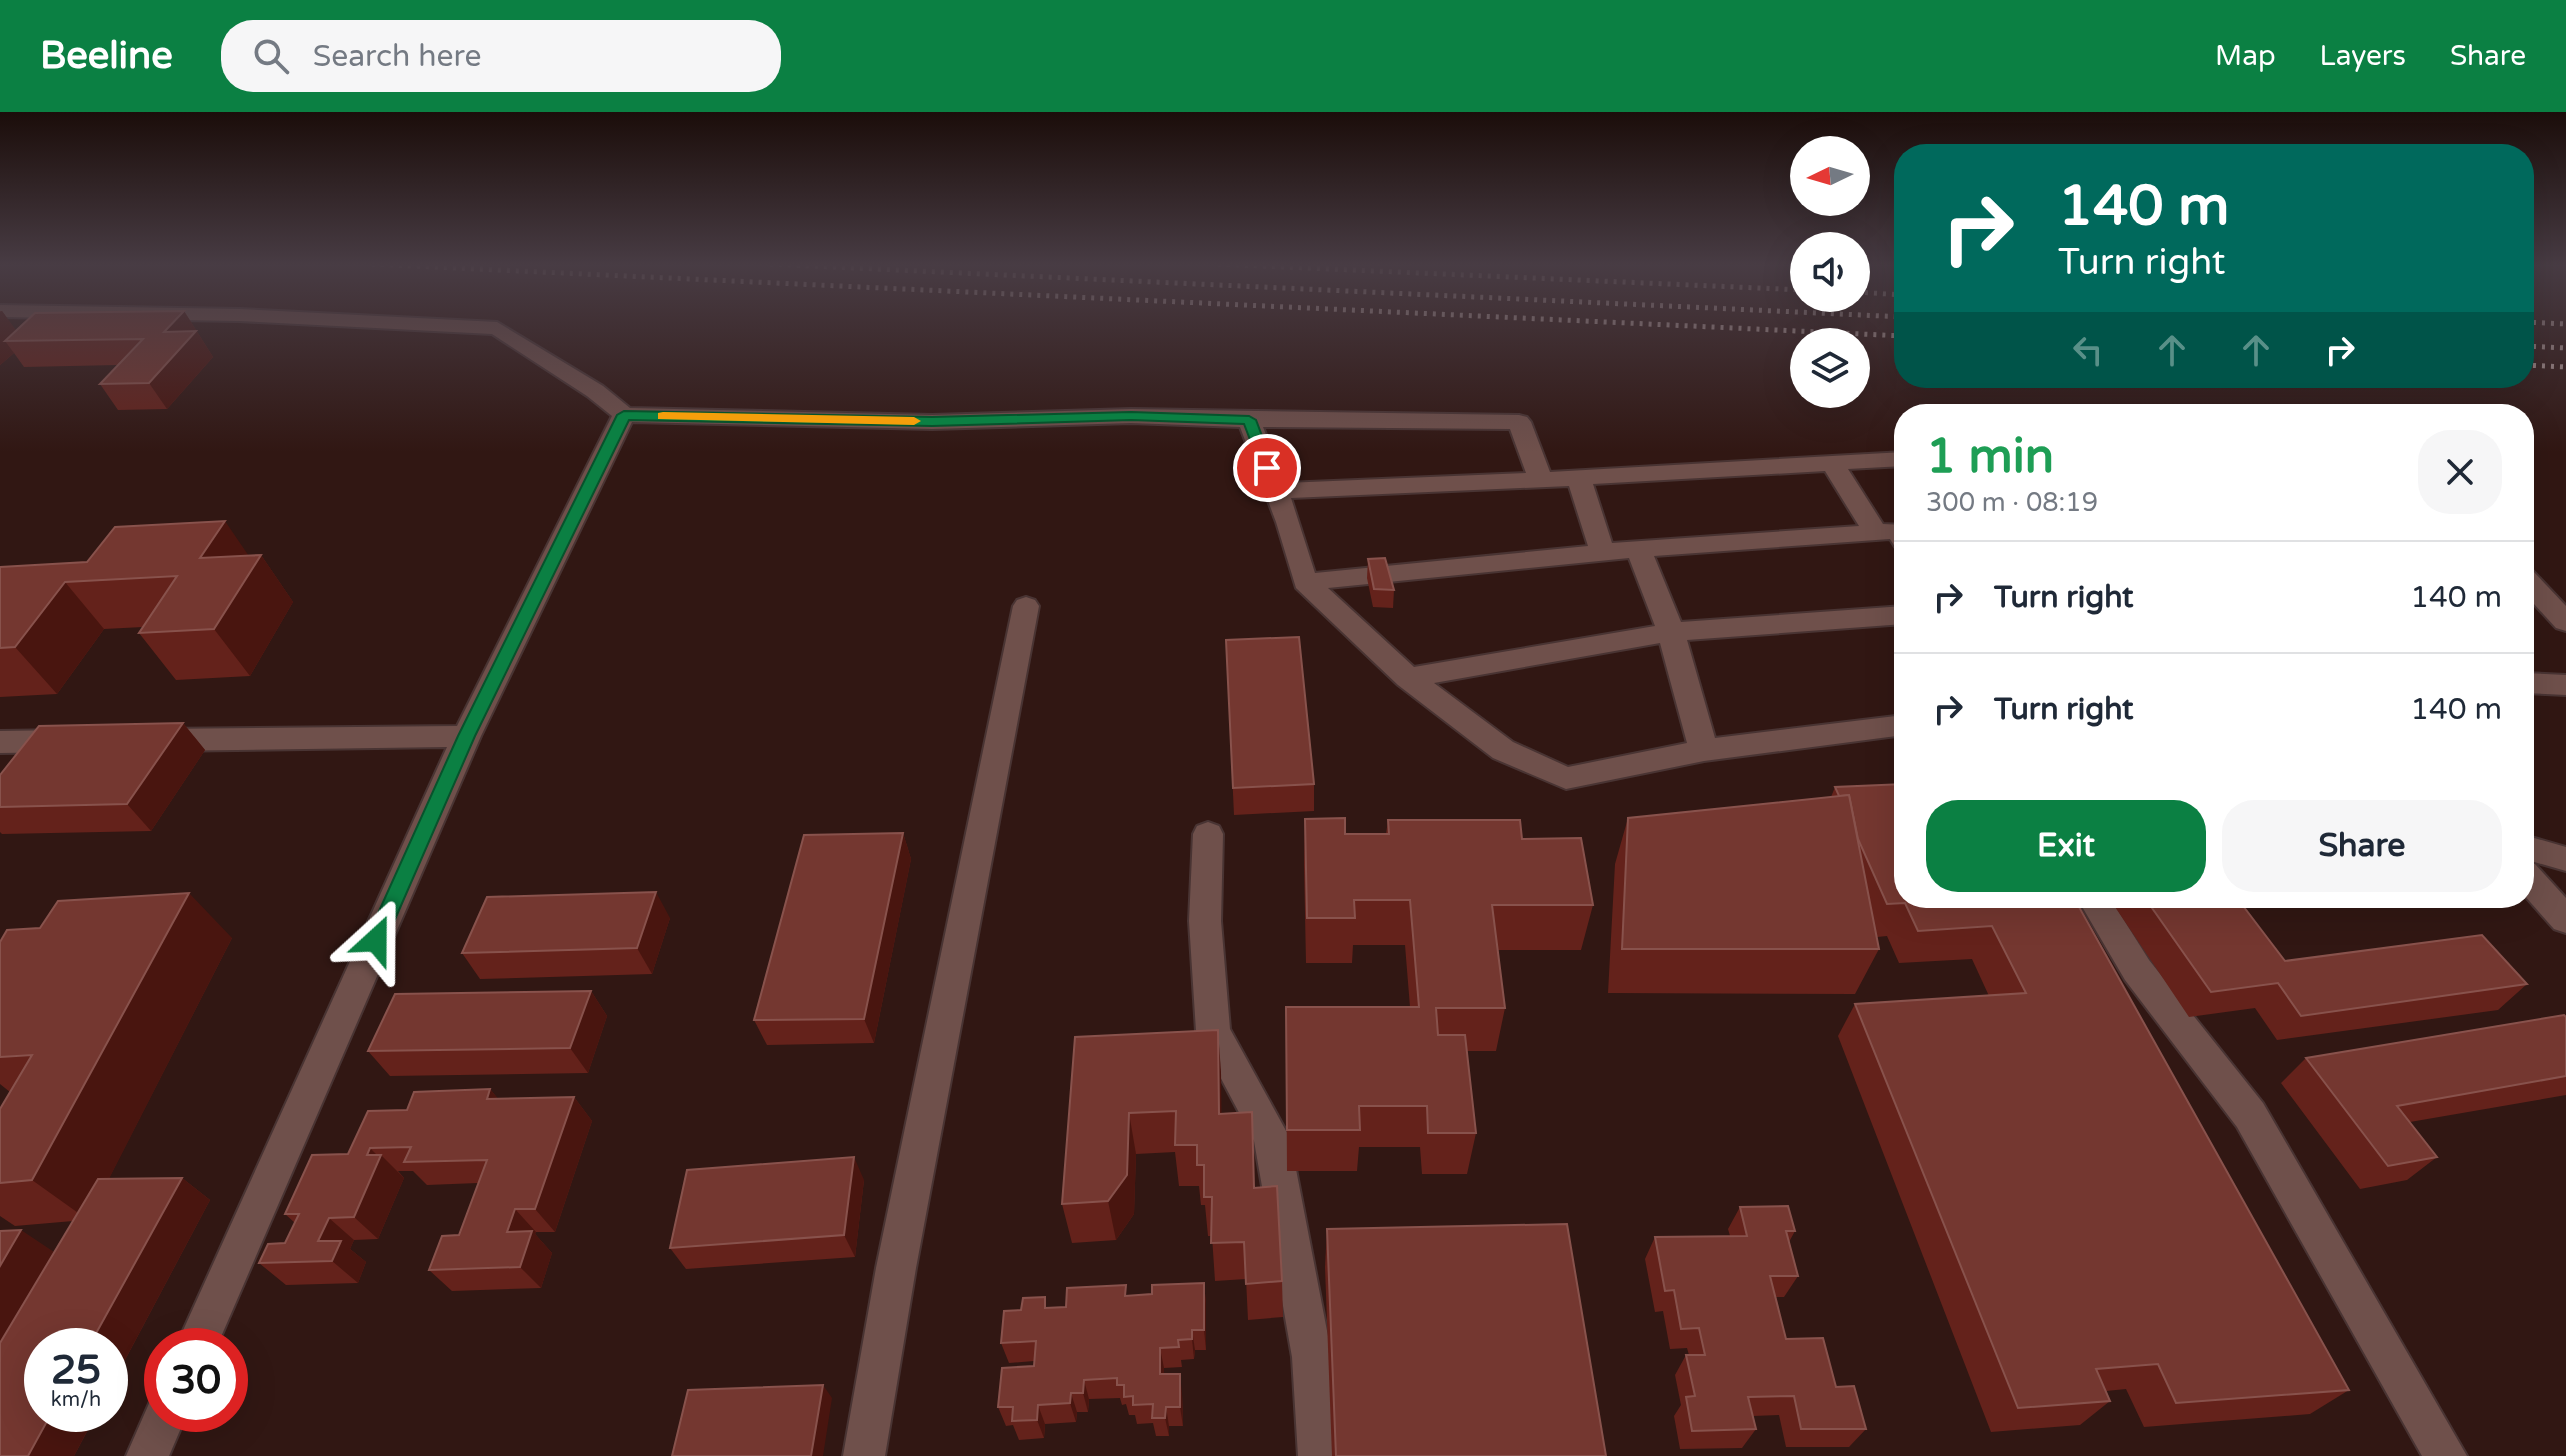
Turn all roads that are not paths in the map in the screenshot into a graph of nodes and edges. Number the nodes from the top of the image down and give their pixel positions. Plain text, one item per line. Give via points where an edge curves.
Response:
1 (472, 327) edge
2 (624, 415) junction
3 (1249, 420) junction
4 (1894, 460) edge
5 (1832, 463) junction
6 (1579, 478) junction
7 (1541, 480) junction
8 (1276, 491) junction
9 (1894, 532) edge
10 (1894, 533) edge
11 (1638, 549) junction
12 (1602, 551) junction
13 (1305, 582) junction
14 (2534, 588) edge
15 (1026, 606) dead end
16 (1894, 616) edge
17 (2566, 622) edge
18 (1671, 632) junction
19 (1408, 678) junction
20 (2534, 683) edge
21 (2566, 685) edge
22 (1894, 726) edge
23 (466, 736) junction
24 (135, 740) edge
25 (89, 741) edge
26 (0, 742) edge
27 (1704, 750) junction
28 (1208, 834) dead end
29 (2534, 850) edge
30 (2566, 859) edge
31 (2534, 884) edge
32 (2099, 908) edge
33 (2566, 920) edge
34 (204, 1328) edge
35 (158, 1432) edge
36 (147, 1456) edge
37 (864, 1456) edge
38 (1319, 1456) edge
39 (2446, 1456) edge

1 - 2 street via 497,328
2 - 3 street via 932,422 1131,416
2 - 23 street
3 - 7 street via 1519,422
3 - 8 street
4 - 5 street
5 - 6 street
5 - 9 street
6 - 7 street
6 - 12 street
7 - 8 street
8 - 13 street
10 - 11 street
11 - 12 street
11 - 18 street
12 - 13 street
13 - 19 street
14 - 17 street
15 - 37 street
16 - 18 street
18 - 19 street
18 - 27 street
19 - 27 street via 1503,750 1566,778
20 - 21 street
22 - 27 street
23 - 24 street
23 - 34 street
25 - 26 street
28 - 38 street via 1205,921 1213,1031 1272,1138 1312,1357
29 - 30 street
31 - 33 street
32 - 39 street via 2137,970 2250,1115
35 - 36 street

